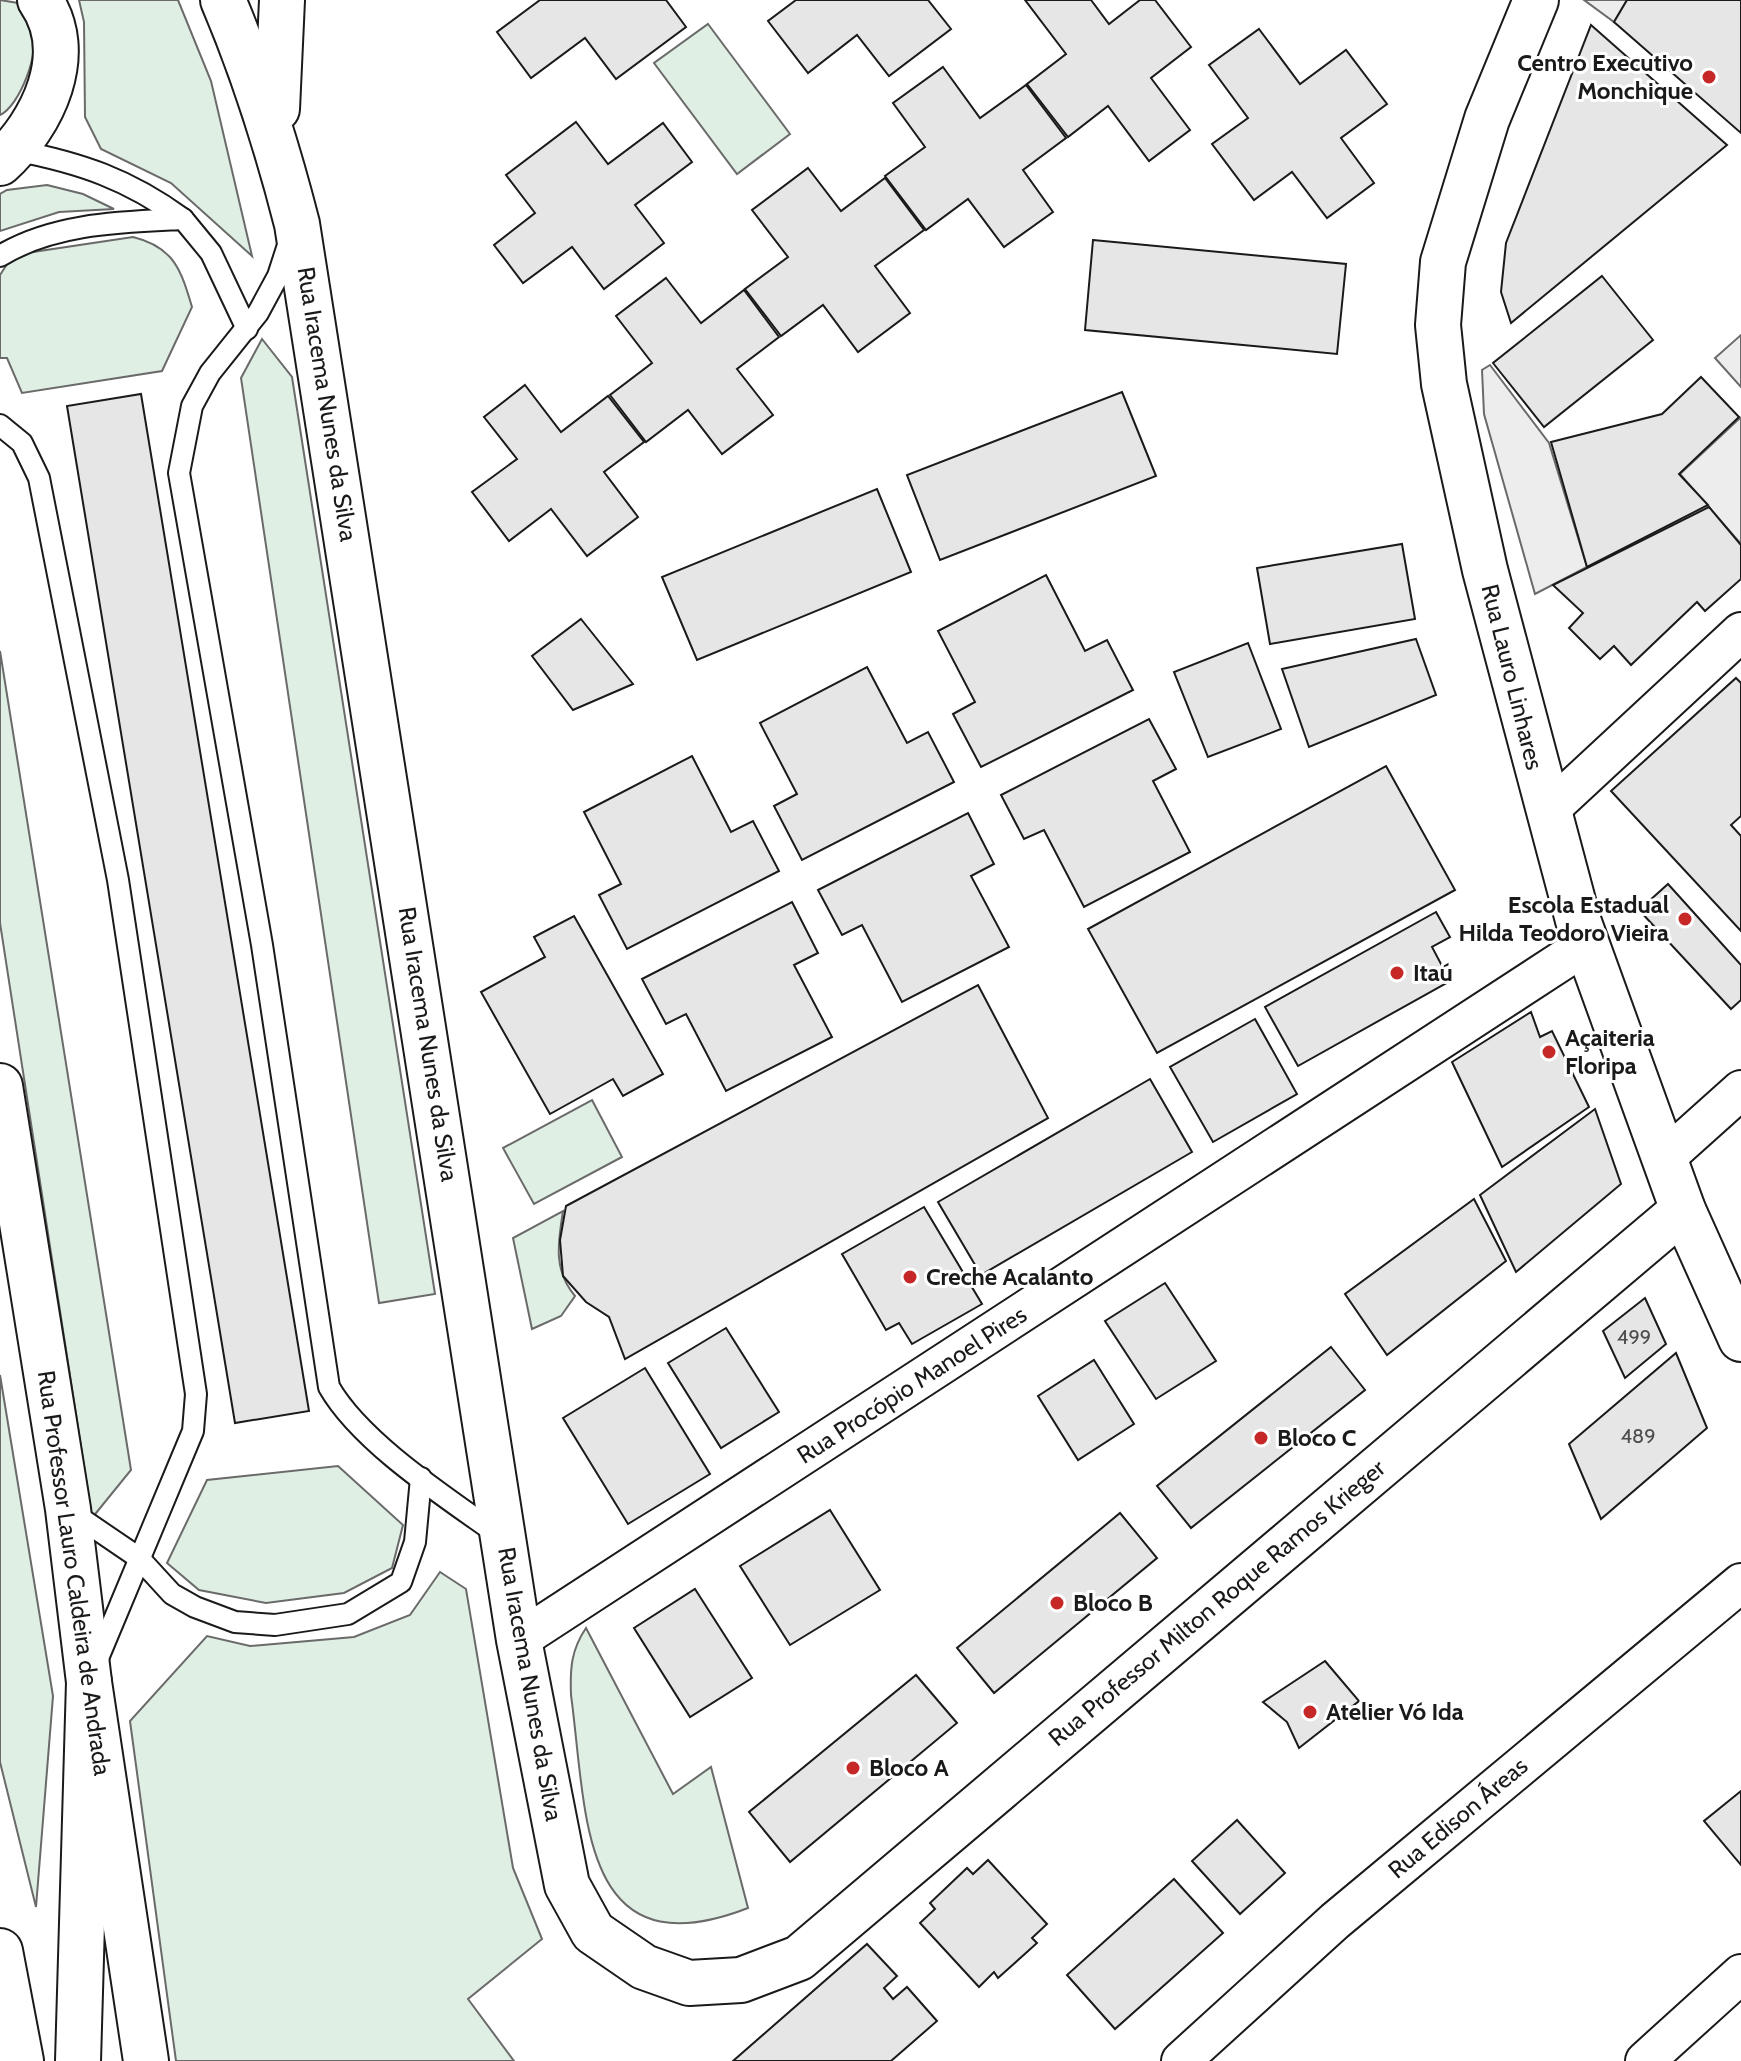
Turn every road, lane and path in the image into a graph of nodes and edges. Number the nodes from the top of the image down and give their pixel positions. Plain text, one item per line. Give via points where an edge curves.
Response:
1 (40, 0) edge
2 (223, 0) edge
3 (282, 0) edge
4 (1536, 0) edge
5 (276, 142) junction
6 (7, 156) edge
7 (183, 219) junction
8 (297, 224) junction
9 (0, 256) edge
10 (247, 329) junction
11 (0, 425) edge
12 (1741, 632) edge
13 (1547, 812) junction
14 (1586, 945) junction
15 (0, 1086) edge
16 (1741, 1090) edge
17 (1664, 1159) junction
18 (1683, 1210) junction
19 (1736, 1317) edge
20 (421, 1478) junction
21 (68, 1509) junction
22 (503, 1539) junction
23 (139, 1558) junction
24 (1741, 1583) edge
25 (519, 1640) junction
26 (89, 1682) junction
27 (0, 1951) edge
28 (1741, 1974) edge
29 (741, 1980) joint
30 (21, 2061) edge
31 (78, 2061) edge
32 (146, 2061) edge
33 (1181, 2061) edge
34 (1645, 2061) edge

1 - 6 street via 58,49 38,117
2 - 5 street, Rua Iracema Nunes da Silva
3 - 5 street
4 - 13 street, Rua Lauro Linhares via 1487,119 1443,262 1438,325 1447,403
5 - 8 street, Rua Iracema Nunes da Silva
6 - 7 lane via 101,171 147,192
7 - 9 lane via 116,222 27,239
7 - 10 lane via 211,253
8 - 10 lane via 269,295
8 - 22 street, Rua Iracema Nunes da Silva
10 - 20 lane via 210,373 192,406 179,473 262,945 329,1387 338,1403
11 - 23 lane via 22,443 39,478 118,880 196,1394 193,1431
12 - 13 street
13 - 14 street, Rua Lauro Linhares
14 - 17 street, Rua Lauro Linhares
14 - 25 street, Rua Procópio Manoel Pires
15 - 21 street, Rua Professor Lauro Caldeira de Andrada
16 - 17 street
17 - 18 street, Rua Lauro Linhares
18 - 19 street, Rua Lauro Linhares
18 - 29 street, Rua Professor Milton Roque Ramos Krieger via 799,1958
20 - 22 lane
20 - 23 lane via 415,1542 401,1582 348,1614 275,1625 235,1622 172,1594
21 - 23 lane
21 - 26 street, Rua Professor Lauro Caldeira de Andrada
22 - 25 street, Rua Iracema Nunes da Silva
23 - 26 lane
24 - 33 street, Rua Edison Áreas via 1335,1921
25 - 29 street, Rua Iracema Nunes da Silva via 567,1885 593,1932 644,1967 689,1983
26 - 31 street
26 - 32 street, Rua Professor Lauro Caldeira de Andrada
27 - 30 street
28 - 34 street

